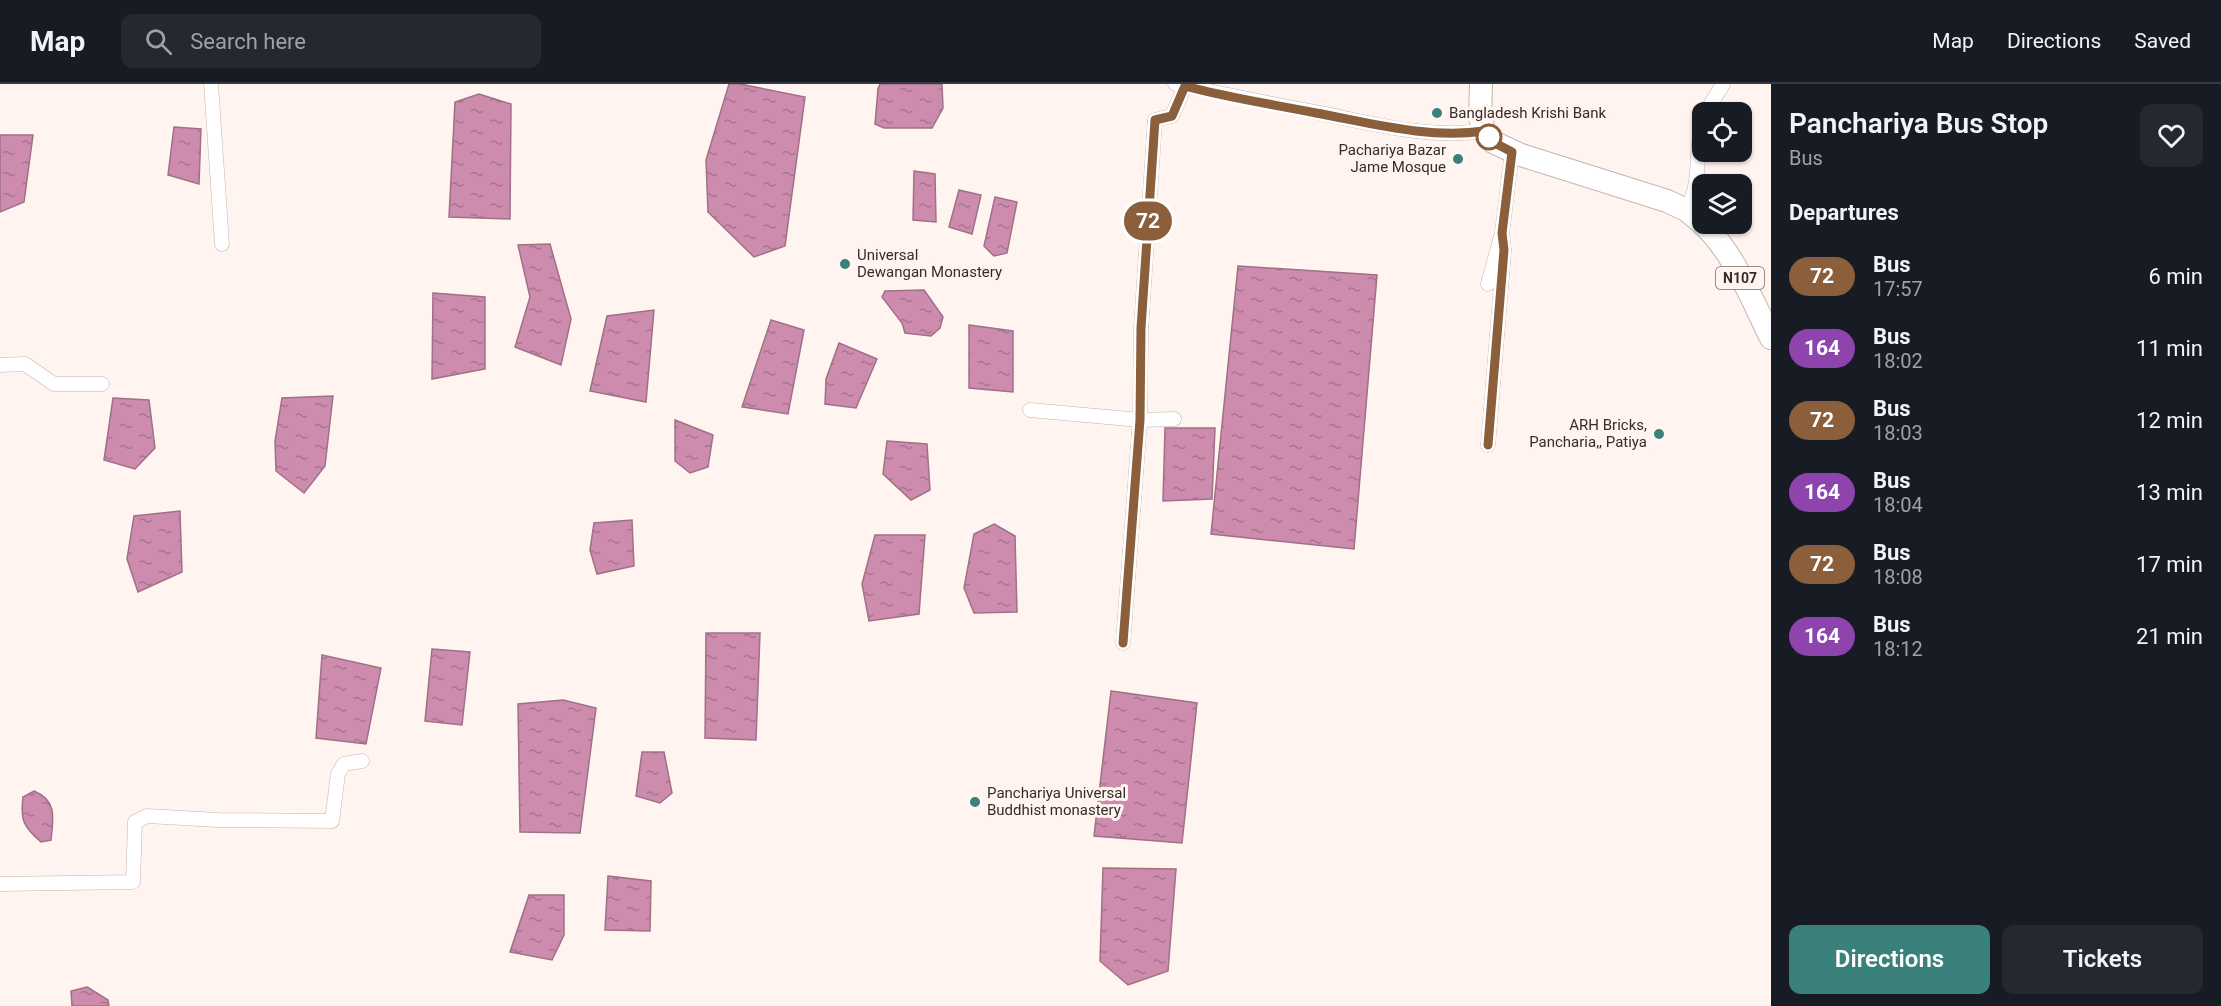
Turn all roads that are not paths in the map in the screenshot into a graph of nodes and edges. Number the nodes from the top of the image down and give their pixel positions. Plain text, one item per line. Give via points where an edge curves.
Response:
1 (211, 84) edge
2 (1481, 84) edge
3 (1723, 84) edge
4 (1180, 85) edge
5 (1712, 102) edge
6 (1484, 131) junction
7 (1512, 152) junction
8 (1692, 217) edge
9 (1502, 233) junction
10 (1711, 234) edge
11 (222, 244) dead end
12 (1488, 284) dead end
13 (1771, 338) edge
14 (0, 365) edge
15 (102, 384) dead end
16 (1030, 410) dead end
17 (1174, 419) dead end
18 (1140, 420) junction
19 (1488, 445) dead end
20 (1123, 643) dead end
21 (362, 761) dead end
22 (0, 884) edge

1 - 11 street
2 - 6 highway via 1480,117
3 - 5 street
4 - 6 street via 1380,126 1447,134
4 - 18 street via 1172,116 1155,120 1141,328
6 - 7 highway, N107 via 1493,142
7 - 8 highway, N107 via 1642,192
7 - 9 street
9 - 12 street
9 - 19 street via 1504,250
10 - 13 highway, N107 via 1721,245
14 - 15 street via 25,364 54,384
16 - 18 street
17 - 18 street
18 - 20 street
21 - 22 street via 344,764 338,774 332,821 147,816 135,822 133,882

